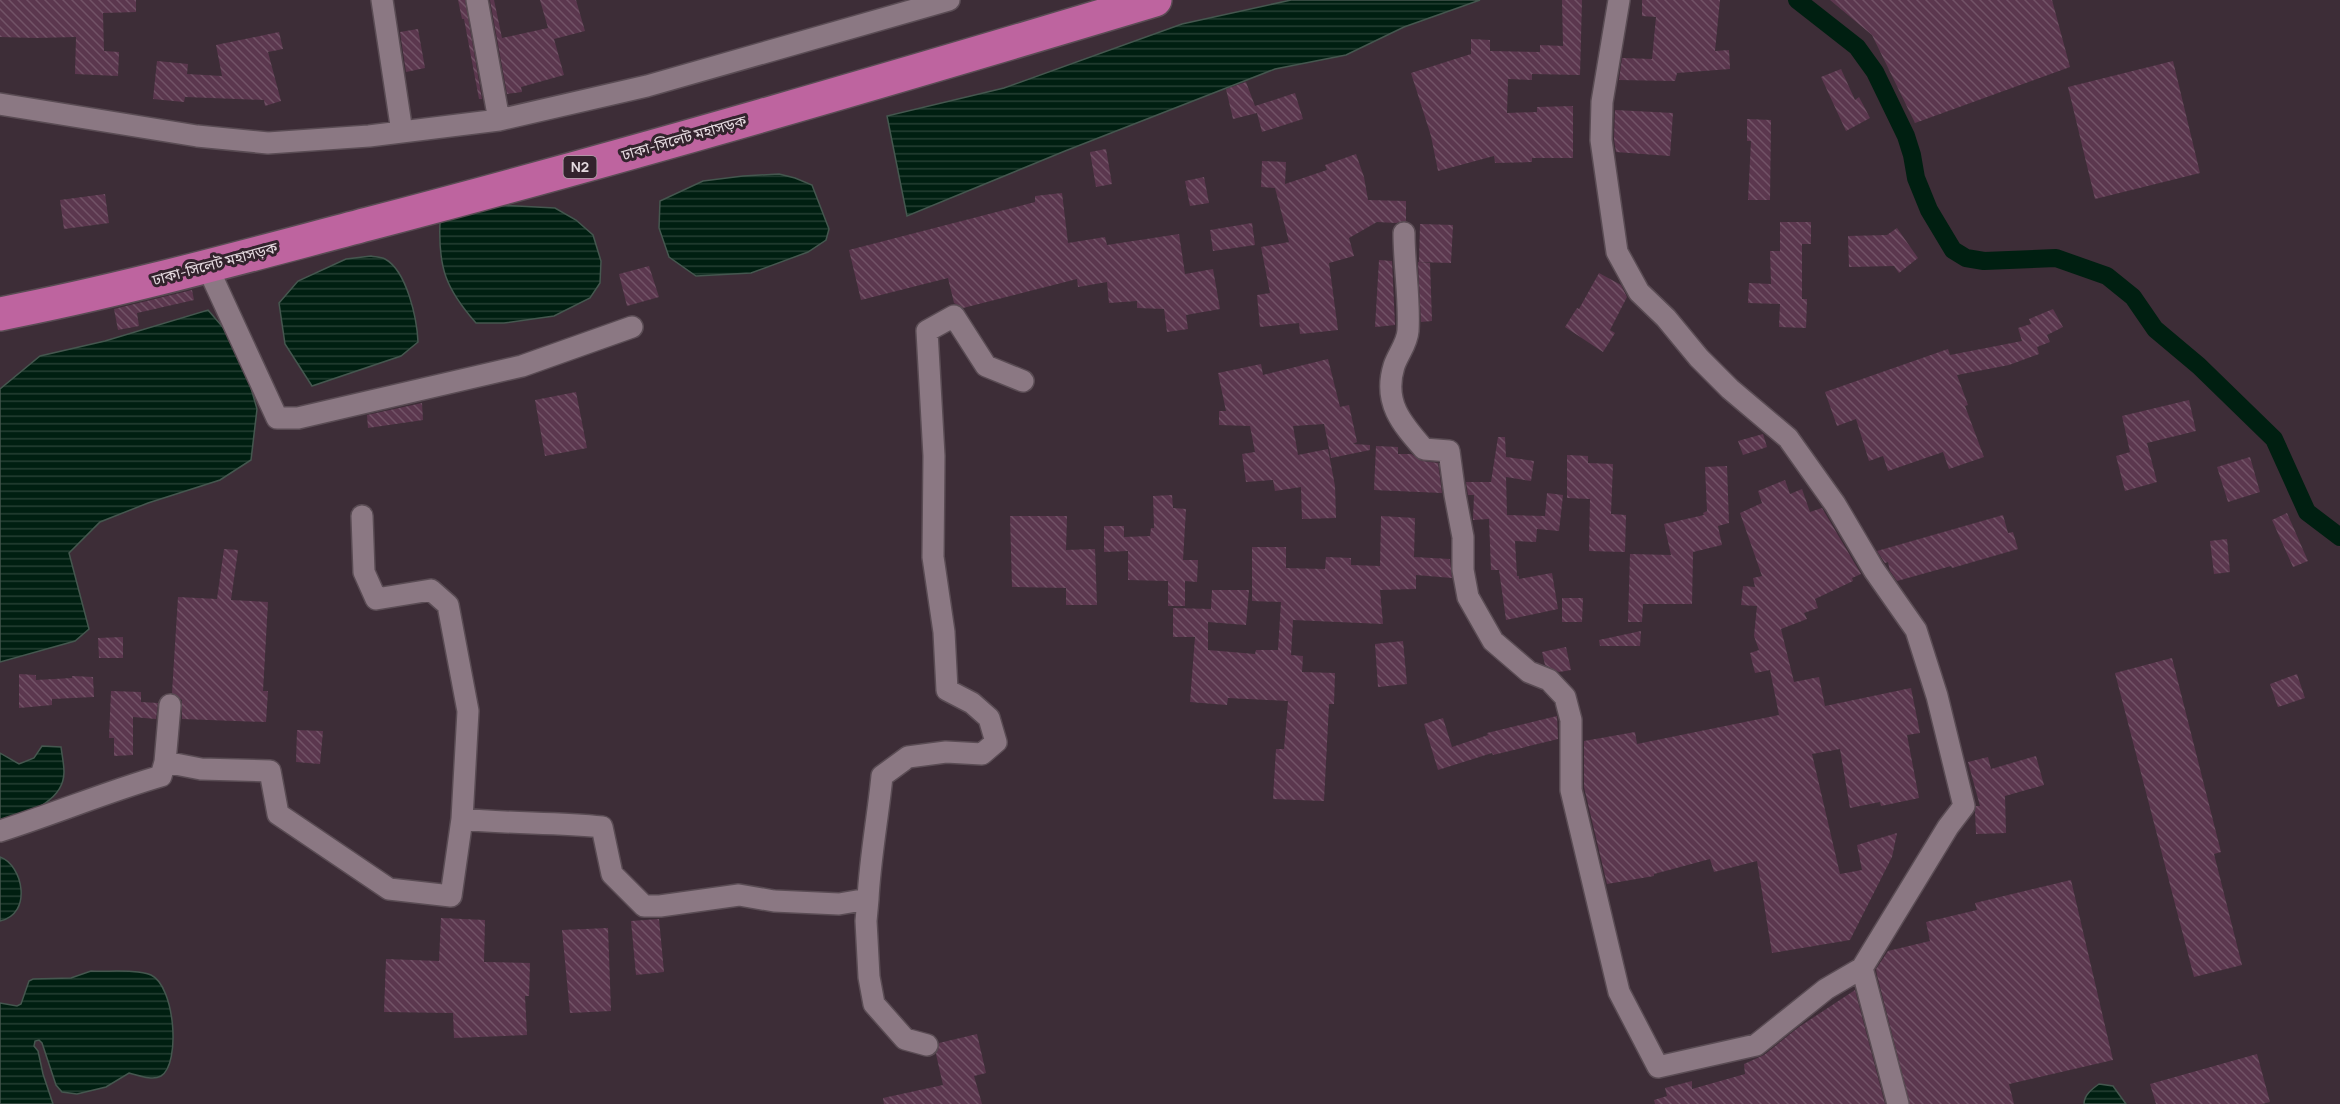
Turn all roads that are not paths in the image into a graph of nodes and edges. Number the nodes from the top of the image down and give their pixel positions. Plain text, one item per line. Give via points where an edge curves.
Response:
1 (382, 0) edge
2 (477, 0) edge
3 (949, 0) edge
4 (1155, 0) edge
5 (1619, 0) edge
6 (0, 104) edge
7 (500, 120) junction
8 (402, 132) junction
9 (1404, 234) dead end
10 (207, 266) junction
11 (0, 314) edge
12 (632, 327) dead end
13 (1023, 381) dead end
14 (362, 516) dead end
15 (170, 705) dead end
16 (165, 762) junction
17 (462, 819) junction
18 (0, 831) edge
19 (868, 899) junction
20 (1862, 968) junction
21 (927, 1045) dead end
22 (1898, 1104) edge

1 - 8 street
2 - 7 street
3 - 7 street via 647,86
4 - 10 highway, ঢাকা-সিলেট মহাসড়ক / N2 via 537,180
5 - 20 street via 1602,102 1601,140 1617,252 1639,292 1699,358 1788,438 1916,630 1937,696 1964,806
6 - 8 street via 268,143
7 - 8 street
9 - 20 street via 1409,308 1407,338 1389,386 1395,412 1424,449 1449,451 1468,597 1493,641 1565,697 1571,720 1571,789 1619,992 1658,1067 1756,1045 1826,989
10 - 11 highway, ঢাকা-সিলেট মহাসড়ক / N2
10 - 12 street via 276,418 298,418 522,366
13 - 19 street via 986,366 954,316 927,331 934,456 933,557 944,632 946,690 989,717 996,742 982,754 908,757 882,776
14 - 17 street via 364,572 376,599 431,590 448,605 468,711
15 - 16 street
16 - 17 street via 201,769 270,771 278,814 388,889 451,896
16 - 18 street via 160,776
17 - 19 street via 602,827 612,874 645,906 739,895 774,902 839,904
19 - 21 street via 869,977 874,1004 905,1039
20 - 22 street

